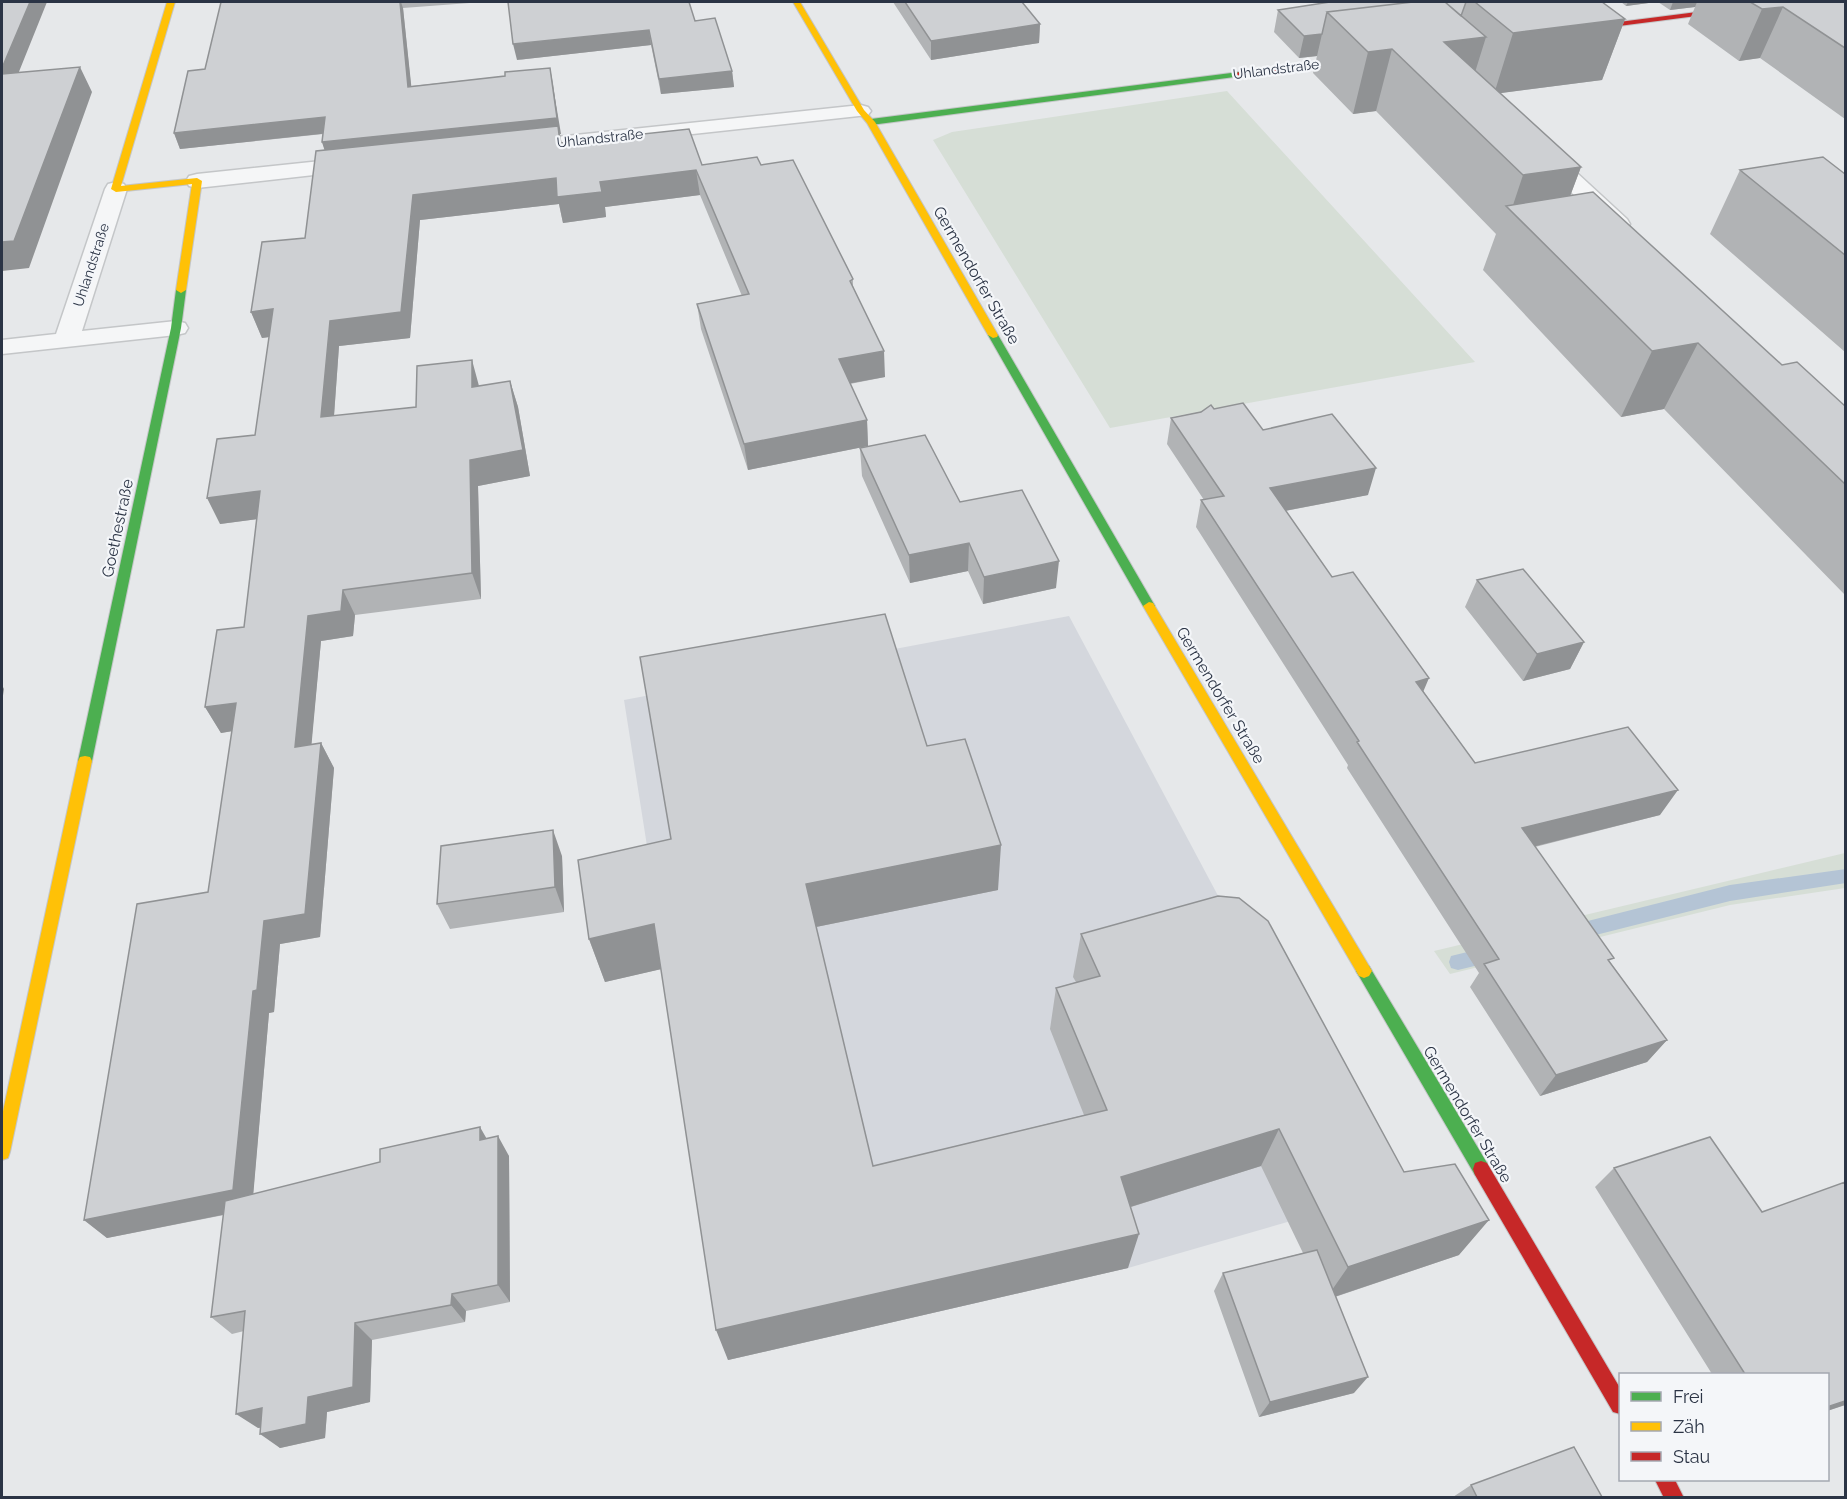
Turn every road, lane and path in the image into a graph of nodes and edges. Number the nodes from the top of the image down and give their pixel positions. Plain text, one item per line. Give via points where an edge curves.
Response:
1 (171, 2) edge
2 (796, 2) edge
3 (1789, 2) edge
4 (1808, 14) edge
5 (1564, 31) edge
6 (1371, 56) edge
7 (866, 117) junction
8 (1524, 136) edge
9 (493, 150) edge
10 (375, 162) edge
11 (197, 181) junction
12 (116, 189) junction
13 (1636, 240) edge
14 (176, 328) junction
15 (66, 340) junction
16 (2, 347) edge
17 (2, 1152) edge
18 (1619, 1403) edge
19 (1666, 1481) edge
20 (1675, 1497) edge

1 - 12 street
2 - 7 street, Germendorfer Straße
3 - 4 street
3 - 5 street
6 - 7 street, Uhlandstraße
7 - 9 street, Uhlandstraße
7 - 18 street, Germendorfer Straße
8 - 13 street
10 - 11 street
11 - 12 street
11 - 14 street, Goethestraße
12 - 15 street, Uhlandstraße
14 - 15 street
14 - 17 street, Goethestraße
15 - 16 street
19 - 20 street

